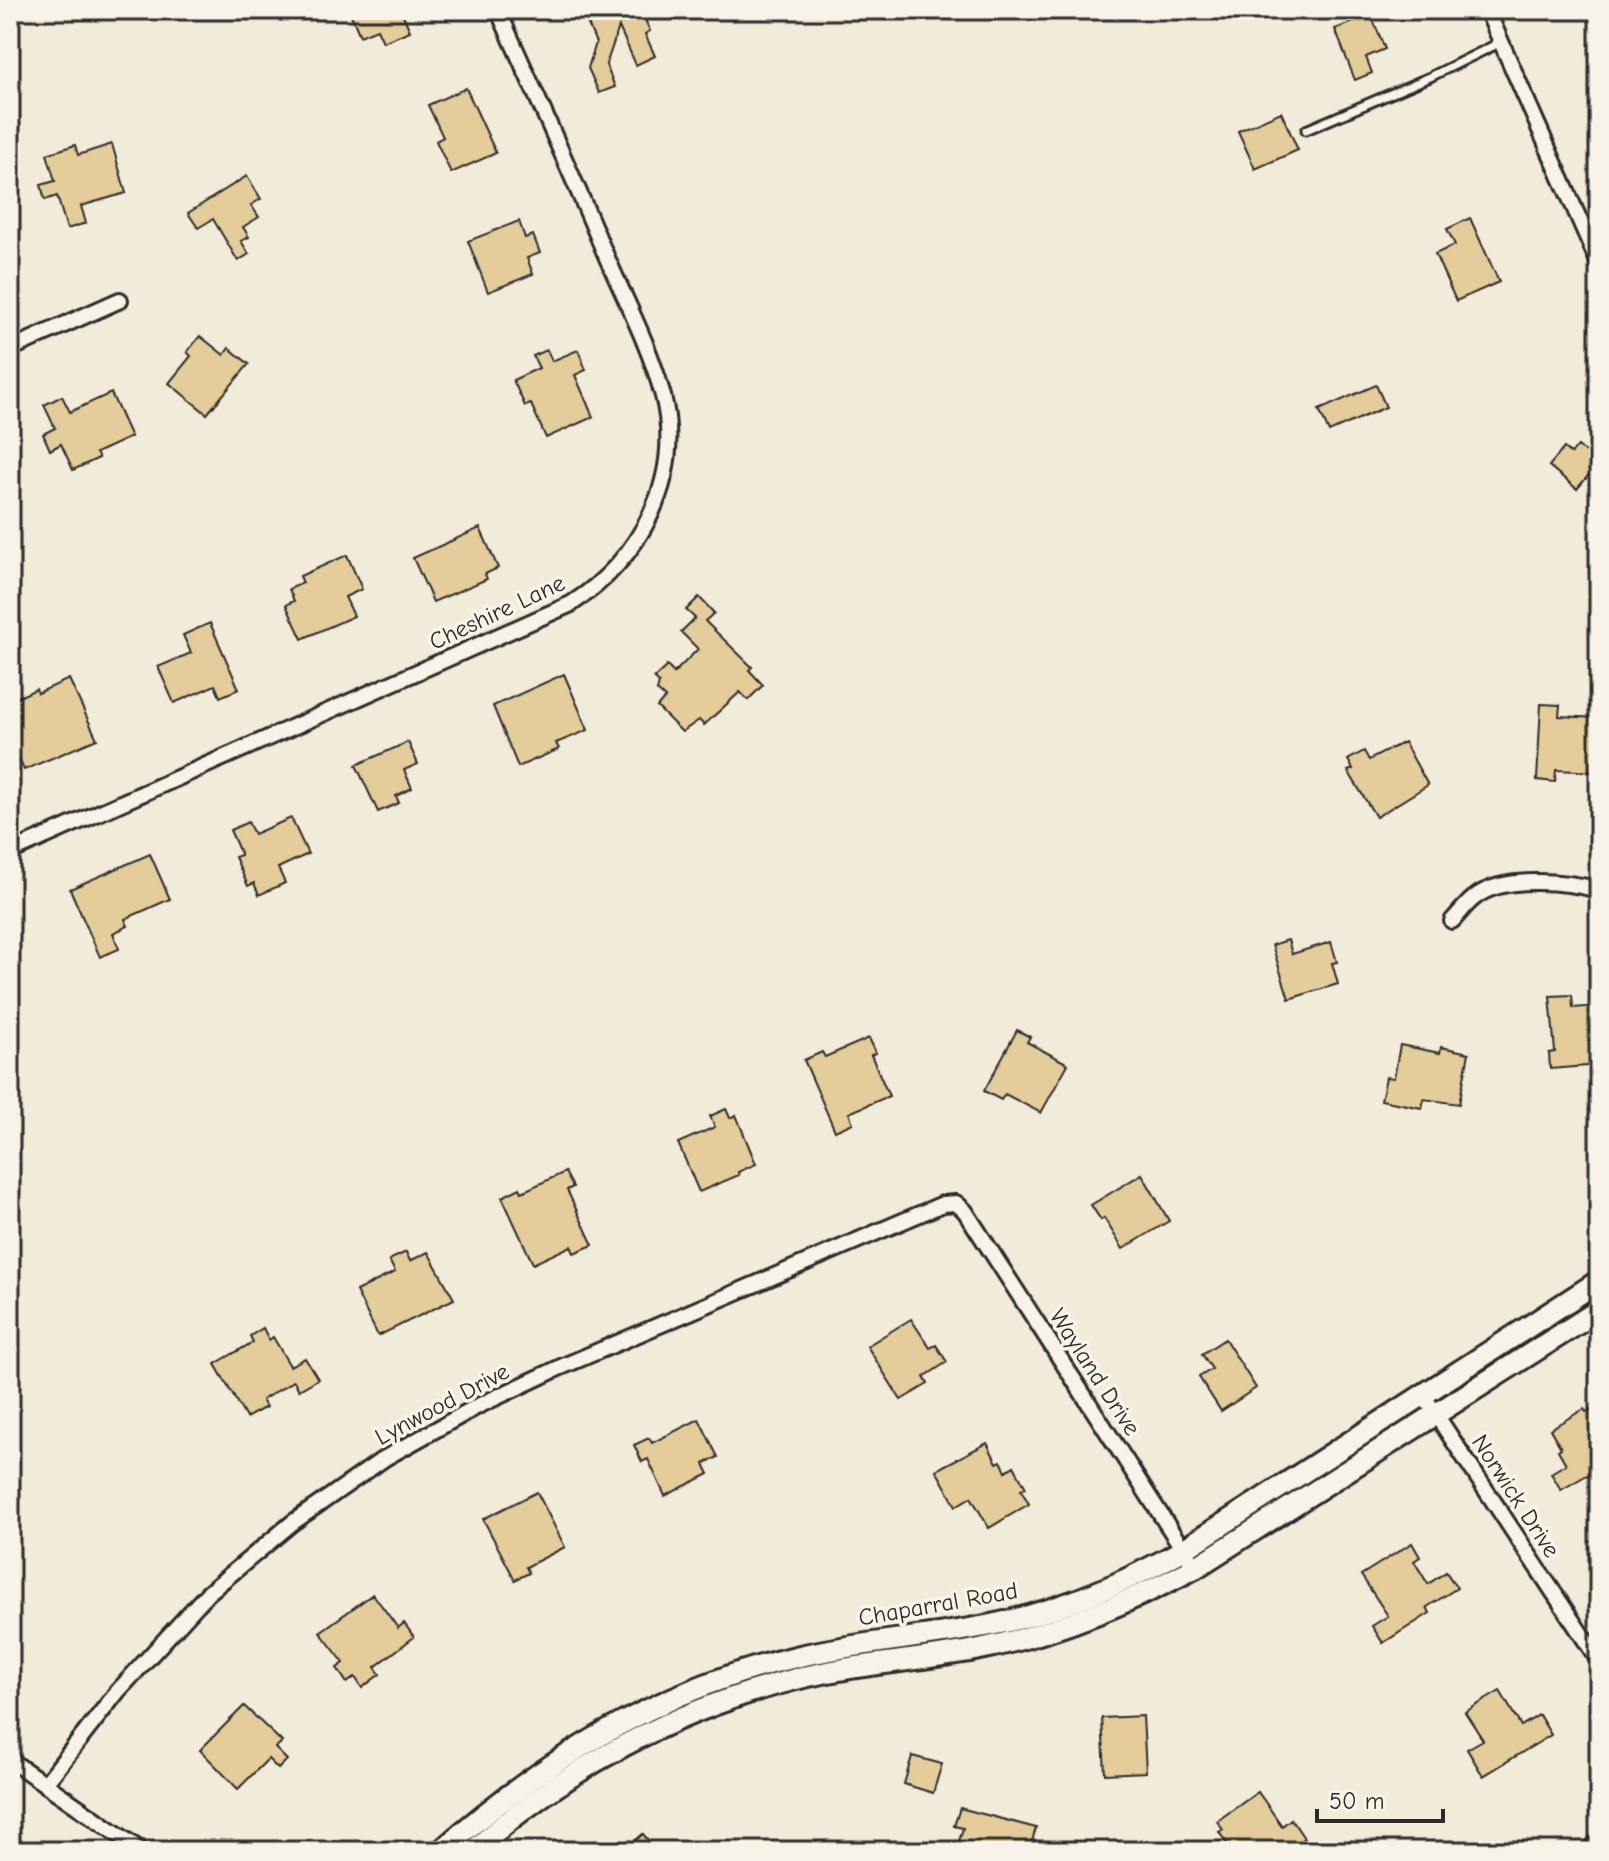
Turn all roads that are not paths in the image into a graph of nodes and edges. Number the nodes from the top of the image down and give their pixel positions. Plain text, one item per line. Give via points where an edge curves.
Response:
1 (498, 10) edge
2 (1487, 10) edge
3 (1501, 42) junction
4 (1306, 130) dead end
5 (1599, 264) edge
6 (120, 300) dead end
7 (10, 349) edge
8 (10, 852) edge
9 (1599, 890) edge
10 (1452, 921) dead end
11 (956, 1203) joint
12 (1599, 1281) edge
13 (1599, 1310) edge
14 (1423, 1395) junction
15 (1436, 1414) junction
16 (1183, 1550) junction
17 (1195, 1568) junction
18 (1599, 1661) edge
19 (10, 1760) edge
20 (45, 1784) junction
21 (142, 1851) edge
22 (441, 1851) edge
23 (473, 1851) edge

1 - 8 street, Cheshire Lane via 663,398 664,474 638,539 606,578 571,604
2 - 3 street
3 - 4 lane
3 - 5 street
6 - 7 street
9 - 10 street via 1506,884 1474,897
11 - 16 street, Wayland Drive
11 - 20 street, Lynwood Drive via 943,1204 561,1367 385,1458 292,1523 207,1594 118,1691
12 - 14 main road, Chaparral Road
13 - 15 main road, Chaparral Road
14 - 15 street, Norwick Drive
14 - 16 main road, Chaparral Road
15 - 17 main road, Chaparral Road
15 - 18 street, Norwick Drive
16 - 17 street, Wayland Drive
16 - 22 main road, Chaparral Road via 1108,1587 1028,1615 800,1656 669,1700 552,1763
17 - 23 main road, Chaparral Road via 1113,1609 1043,1633 976,1650 798,1679 693,1713 597,1760
19 - 20 street
20 - 21 street

